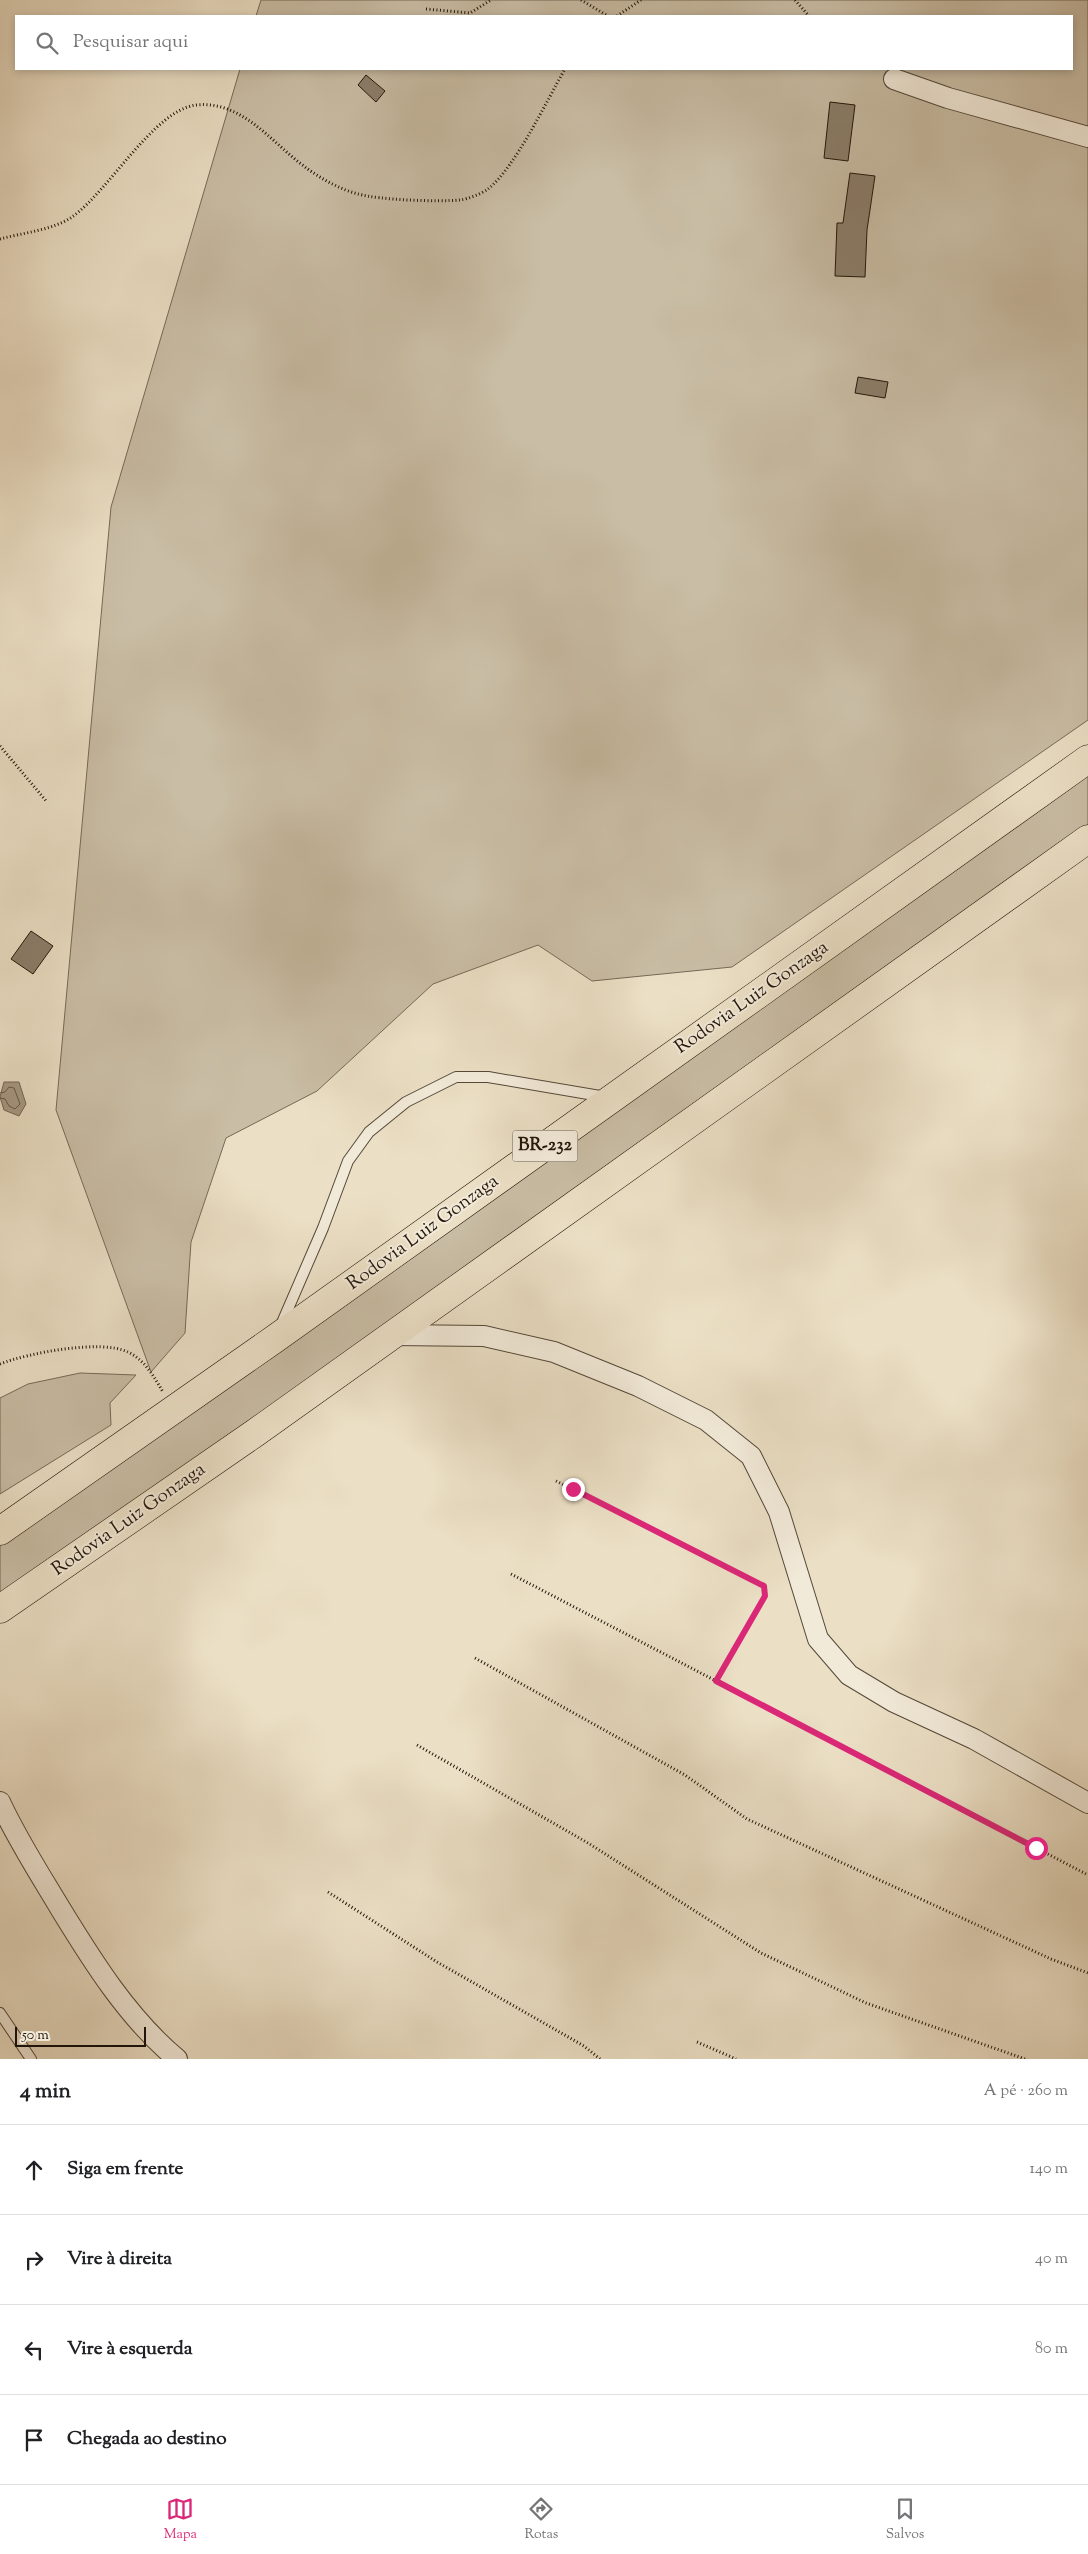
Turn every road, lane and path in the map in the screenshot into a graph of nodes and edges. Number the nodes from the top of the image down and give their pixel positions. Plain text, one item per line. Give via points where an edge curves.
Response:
1 (491, 0) edge
2 (581, 0) edge
3 (641, 0) edge
4 (795, 0) edge
5 (426, 9) dead end
6 (606, 15) edge
7 (618, 15) edge
8 (808, 15) edge
9 (564, 70) edge
10 (894, 79) dead end
11 (1088, 137) edge
12 (0, 239) edge
13 (0, 746) edge
14 (1088, 759) edge
15 (47, 802) dead end
16 (1088, 839) edge
17 (612, 1098) junction
18 (392, 1335) junction
19 (276, 1338) junction
20 (0, 1364) edge
21 (174, 1409) junction
22 (556, 1481) dead end
23 (0, 1531) edge
24 (511, 1574) dead end
25 (0, 1609) edge
26 (475, 1658) dead end
27 (716, 1681) junction
28 (416, 1745) dead end
29 (0, 1802) edge
30 (1088, 1803) edge
31 (1088, 1875) edge
32 (328, 1892) dead end
33 (1088, 1973) edge
34 (0, 2013) edge
35 (697, 2042) dead end
36 (31, 2059) edge
37 (177, 2059) edge
38 (600, 2059) edge
39 (736, 2059) edge
40 (1025, 2059) edge

1 - 5 path via 470,14
2 - 6 path
3 - 7 path
4 - 8 path
9 - 12 path via 522,144 500,175 487,189 460,200 359,195 304,167 255,124 232,111 197,105 182,108 156,128 102,190 70,218
10 - 11 street via 948,98
13 - 15 path
14 - 17 highway, Rodovia Luiz Gonzaga / BR-232
16 - 18 highway, Rodovia Luiz Gonzaga
17 - 19 highway, Rodovia Luiz Gonzaga / BR-232
17 - 19 lane via 488,1077 456,1076 406,1102 369,1132 348,1161
18 - 25 highway, Rodovia Luiz Gonzaga
18 - 30 street via 484,1336 554,1352 638,1386 706,1420 751,1456 779,1512 818,1639 849,1675 894,1702 974,1739
19 - 21 highway, Rodovia Luiz Gonzaga / BR-232
20 - 21 path via 33,1354 82,1348 127,1351 151,1372
21 - 23 highway, Rodovia Luiz Gonzaga / BR-232
22 - 27 path via 764,1586 765,1596
24 - 27 path
26 - 33 path via 685,1775 747,1819
27 - 31 path
28 - 40 path via 588,1843 762,1953 866,2003
29 - 37 street via 15,1835 99,1971 156,2042
32 - 38 path via 437,1962 584,2046
34 - 36 lane
35 - 39 path

